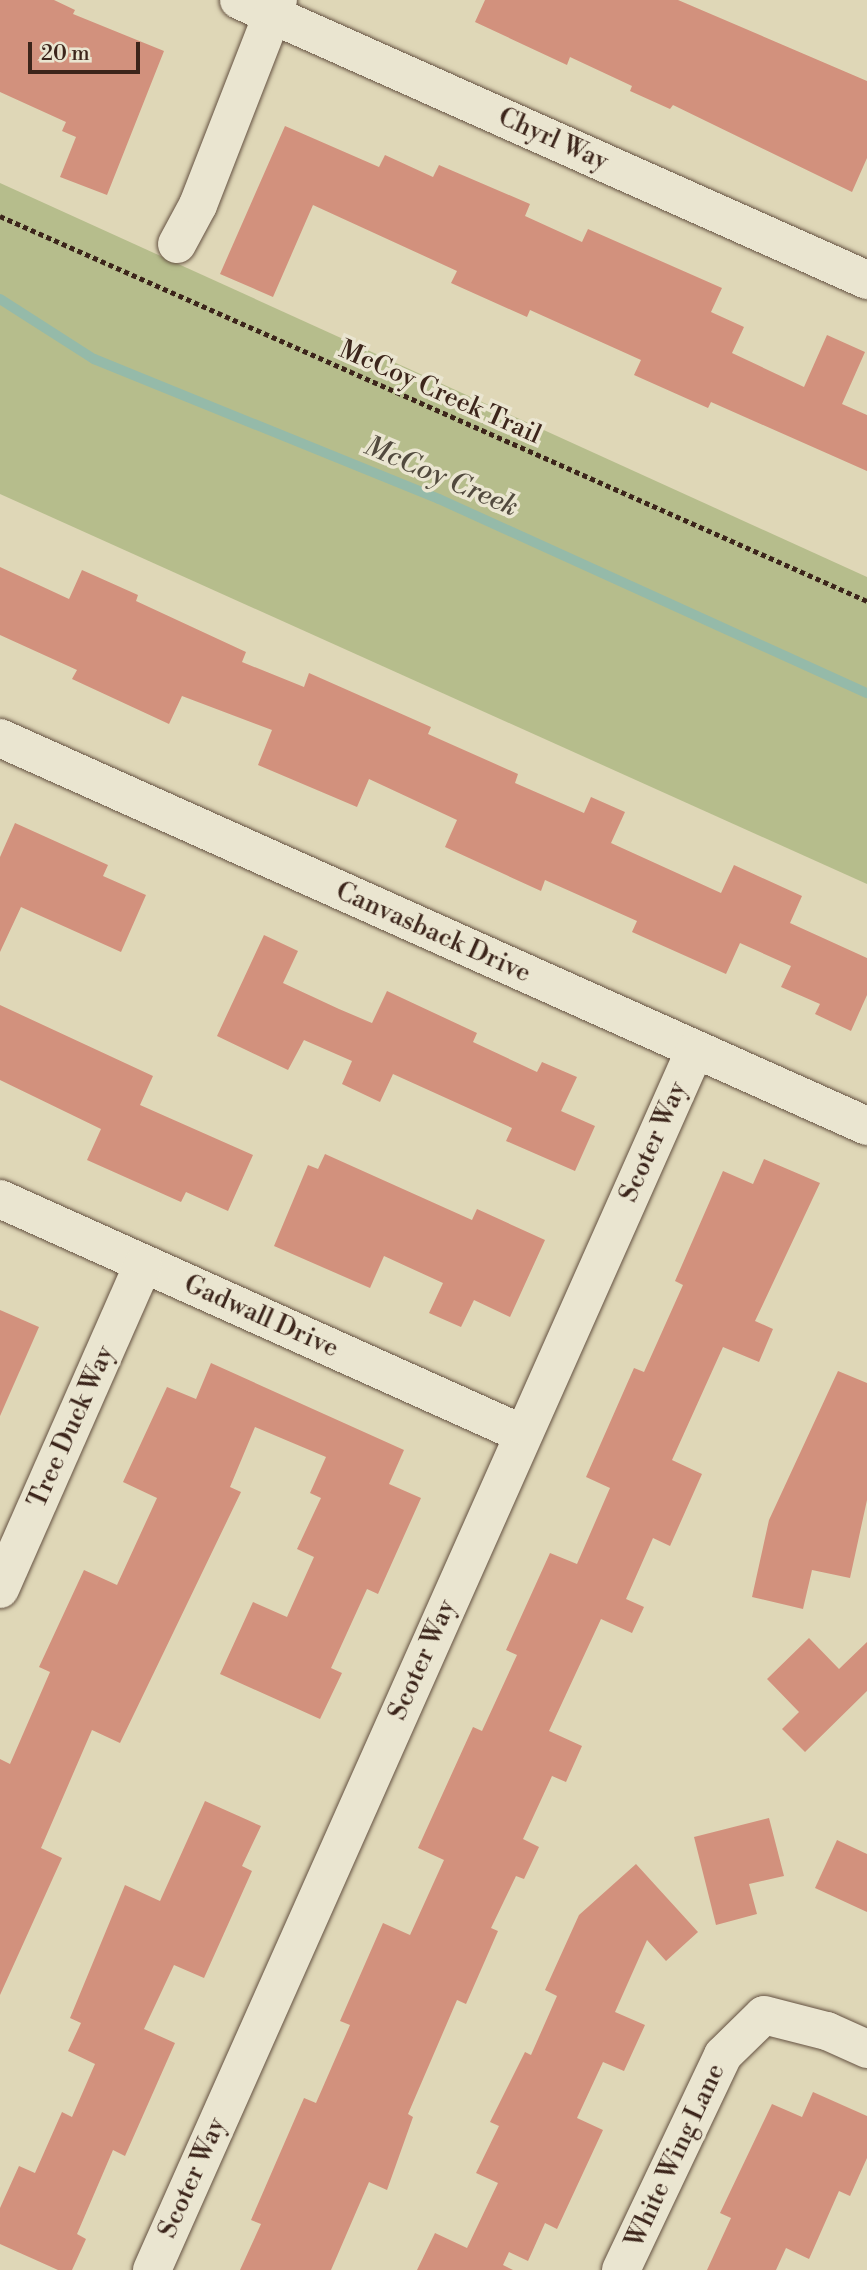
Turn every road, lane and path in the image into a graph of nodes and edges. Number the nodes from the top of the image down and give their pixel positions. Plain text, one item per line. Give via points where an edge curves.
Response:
1 (263, 5) edge
2 (0, 216) edge
3 (177, 244) dead end
4 (867, 280) edge
5 (867, 601) edge
6 (0, 738) edge
7 (695, 1050) junction
8 (867, 1126) edge
9 (0, 1199) edge
10 (143, 1265) junction
11 (523, 1434) junction
12 (0, 1589) edge
13 (867, 2049) edge
14 (152, 2270) edge
15 (621, 2270) edge

1 - 3 street via 198,205
1 - 4 street, Chyrl Way
2 - 5 path, McCoy Creek Trail
6 - 7 street, Canvasback Drive
7 - 8 street, Canvasback Drive
7 - 11 street, Scoter Way
9 - 10 street, Gadwall Drive
10 - 11 street, Gadwall Drive
10 - 12 street, Tree Duck Way
11 - 14 street, Scoter Way
13 - 15 street, White Wing Lane via 827,2031 764,2015 723,2055

